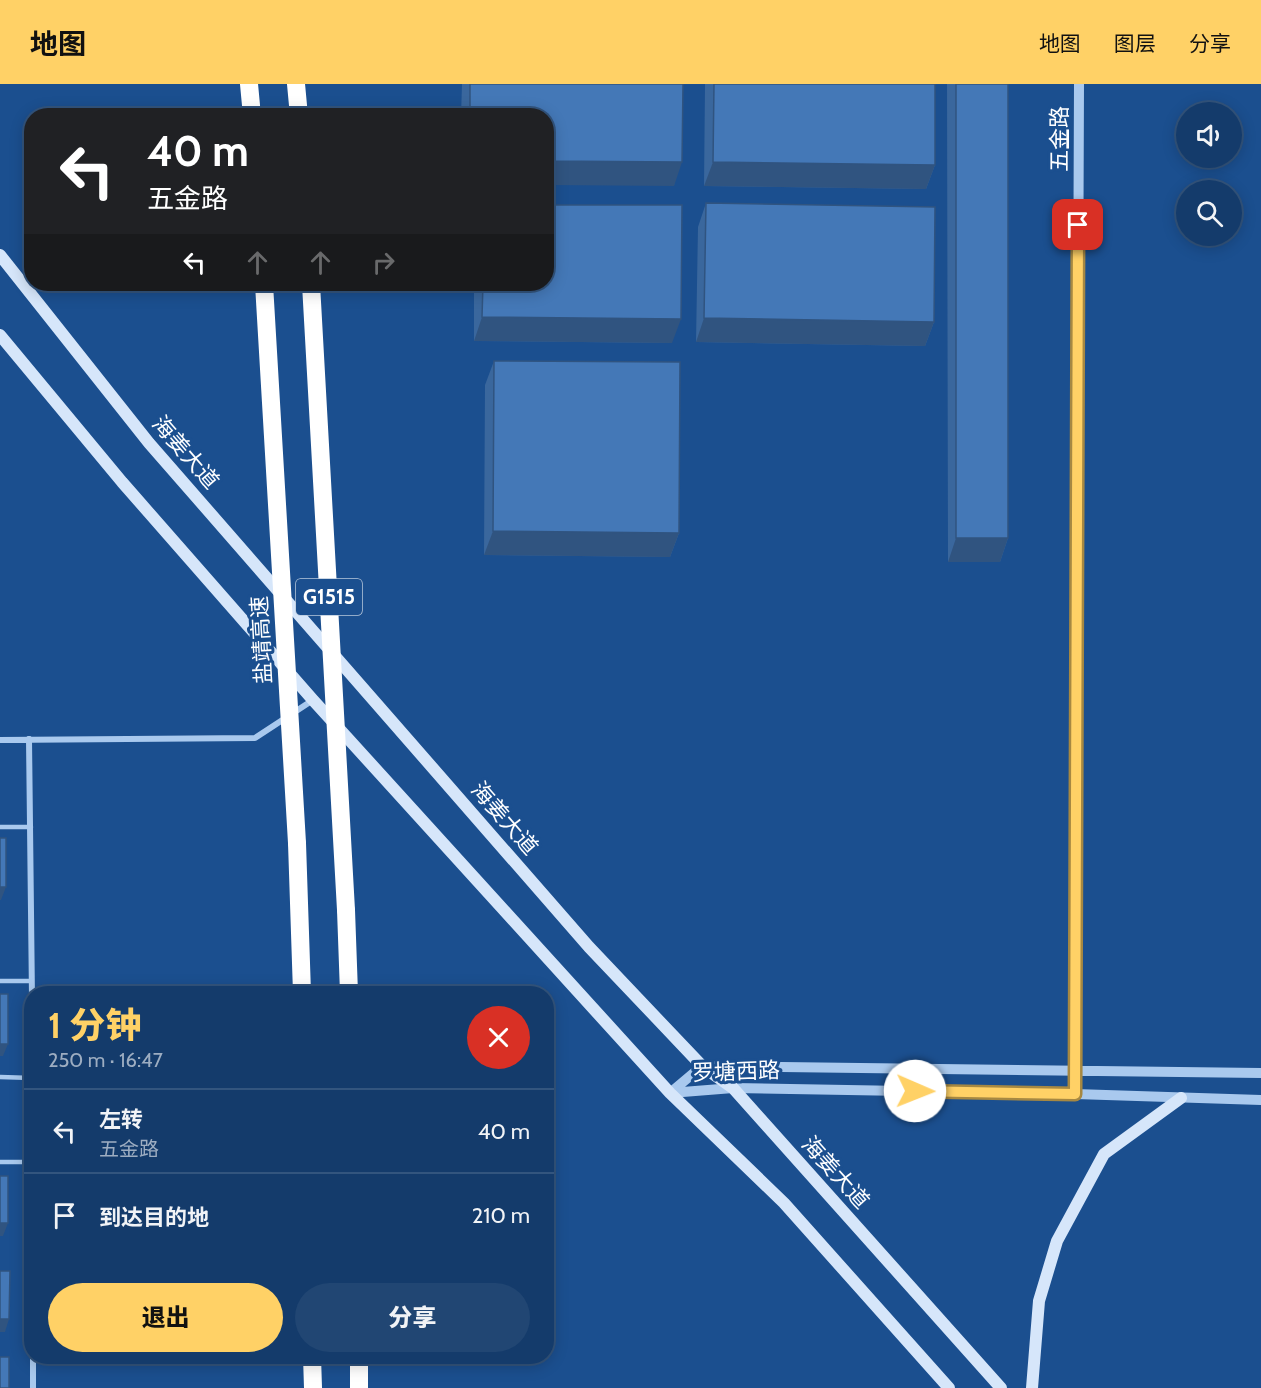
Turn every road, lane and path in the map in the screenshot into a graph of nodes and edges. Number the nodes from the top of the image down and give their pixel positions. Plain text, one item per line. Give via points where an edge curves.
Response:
1 (249, 84) edge
2 (296, 84) edge
3 (1079, 84) edge
4 (251, 108) edge
5 (298, 108) edge
6 (0, 255) edge
7 (24, 285) edge
8 (29, 291) edge
9 (264, 291) edge
10 (311, 291) edge
11 (0, 335) edge
12 (313, 700) junction
13 (0, 740) edge
14 (29, 740) junction
15 (0, 827) edge
16 (31, 827) junction
17 (0, 981) edge
18 (32, 981) junction
19 (32, 986) edge
20 (302, 986) edge
21 (349, 986) edge
22 (702, 1066) junction
23 (1075, 1070) junction
24 (1261, 1073) edge
25 (0, 1077) edge
26 (24, 1078) edge
27 (733, 1088) junction
28 (670, 1093) junction
29 (1075, 1094) junction
30 (1181, 1098) junction
31 (1261, 1100) edge
32 (0, 1162) edge
33 (24, 1162) edge
34 (33, 1364) edge
35 (312, 1364) edge
36 (359, 1364) edge
37 (33, 1388) edge
38 (313, 1388) edge
39 (359, 1388) edge
40 (949, 1388) edge
41 (1000, 1388) edge
42 (1032, 1388) edge

1 - 4 highway
2 - 5 highway
3 - 23 street, 五金路
6 - 7 main road, 海姜大道
8 - 22 main road, 海姜大道 via 149,443 589,947
9 - 20 highway, 盐靖高速 / G1515, bridge
10 - 21 highway, G1515, bridge
11 - 12 main road via 122,482
12 - 14 street via 255,738
12 - 28 main road
13 - 14 street
14 - 16 street
15 - 16 lane
16 - 18 street
17 - 18 lane
18 - 19 street
22 - 23 street, 罗塘西路
22 - 27 main road, 海姜大道
22 - 28 street, 罗塘西路
23 - 24 street, 罗塘西路
23 - 29 street, 五金路
25 - 26 lane
27 - 28 street, 罗塘西路
27 - 29 street, 罗塘西路
27 - 41 main road, 海姜大道
28 - 40 main road via 784,1203
29 - 30 street, 罗塘西路
30 - 31 street, 罗塘西路
30 - 42 main road via 1104,1154 1057,1241 1039,1301
32 - 33 lane
34 - 37 street
35 - 38 highway
36 - 39 highway

